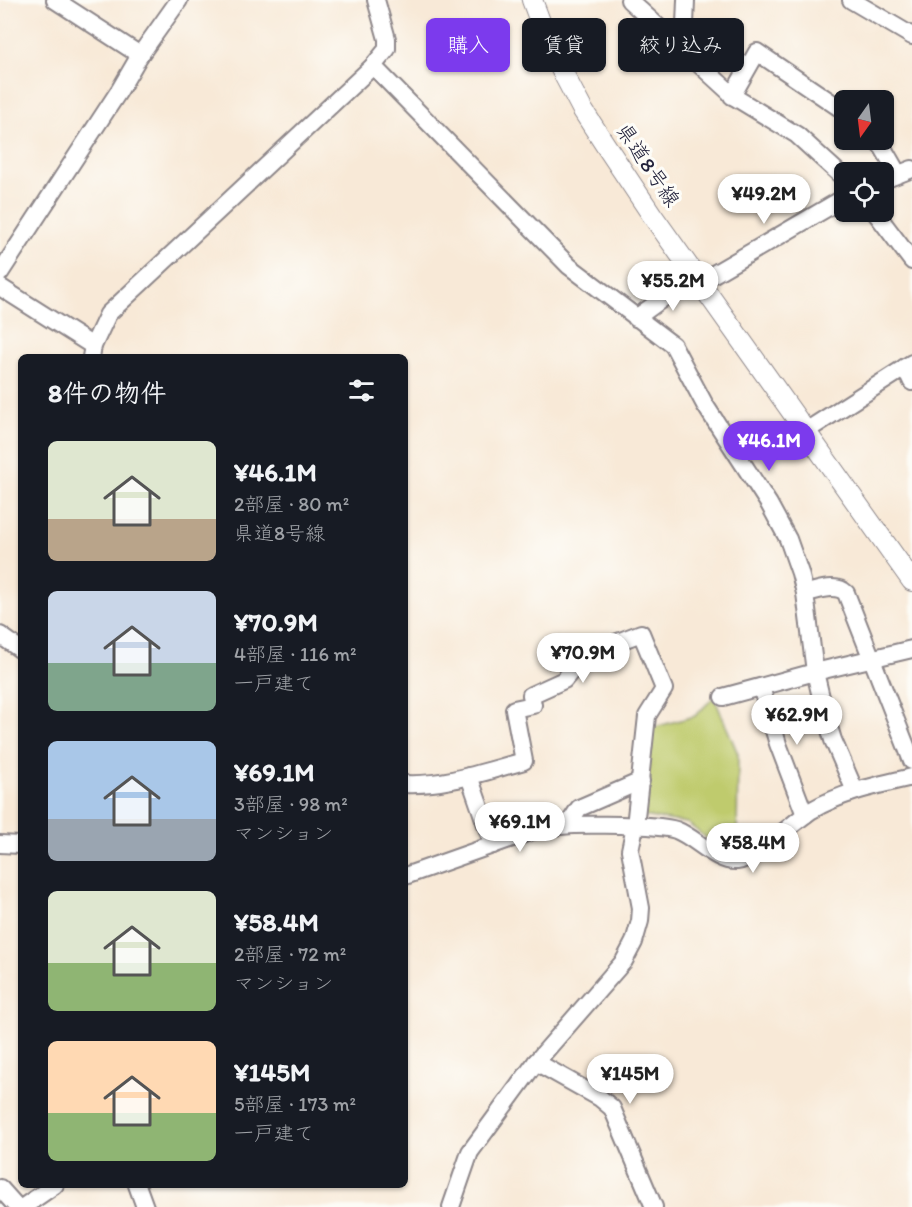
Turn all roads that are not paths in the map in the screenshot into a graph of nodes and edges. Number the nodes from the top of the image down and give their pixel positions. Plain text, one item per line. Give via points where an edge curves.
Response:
1 (55, 0) edge
2 (179, 0) edge
3 (376, 0) edge
4 (532, 0) edge
5 (629, 0) edge
6 (686, 0) edge
7 (851, 0) edge
8 (649, 18) edge
9 (685, 18) edge
10 (912, 36) edge
11 (140, 55) junction
12 (373, 66) junction
13 (707, 72) edge
14 (732, 96) junction
15 (834, 104) edge
16 (884, 150) edge
17 (834, 169) edge
18 (898, 174) edge
19 (834, 204) edge
20 (883, 222) edge
21 (912, 261) edge
22 (0, 273) edge
23 (699, 281) junction
24 (0, 287) edge
25 (636, 318) junction
26 (92, 351) edge
27 (908, 365) edge
28 (912, 382) edge
29 (806, 431) junction
30 (911, 576) edge
31 (805, 593) junction
32 (0, 635) edge
33 (18, 648) edge
34 (912, 649) edge
35 (872, 659) junction
36 (815, 672) junction
37 (761, 687) junction
38 (723, 697) dead end
39 (912, 761) edge
40 (469, 776) junction
41 (912, 777) edge
42 (641, 781) junction
43 (408, 784) edge
44 (855, 791) junction
45 (805, 815) junction
46 (568, 825) junction
47 (635, 826) junction
48 (0, 844) edge
49 (18, 845) edge
50 (493, 845) junction
51 (408, 875) edge
52 (536, 1062) junction
53 (0, 1188) edge
54 (51, 1188) edge
55 (138, 1188) edge
56 (17, 1207) edge
57 (23, 1207) edge
58 (145, 1207) edge
59 (451, 1207) edge
60 (654, 1207) edge

1 - 11 street
2 - 11 street
3 - 12 street via 387,49
4 - 23 main road, 県道8号線 via 547,40 582,109
5 - 8 street
6 - 9 street
7 - 10 street
11 - 22 street
12 - 25 street via 569,266
12 - 26 street via 108,314
13 - 14 street
14 - 15 street via 758,52
14 - 17 street via 796,135
16 - 18 street
19 - 23 street
20 - 21 street
23 - 25 street via 684,283
23 - 29 main road, 県道8号線
24 - 26 street
25 - 31 street via 673,345 705,405 788,539
27 - 28 street
27 - 29 street
29 - 30 main road, 県道8号線
31 - 35 street via 844,590
31 - 36 street
32 - 33 street
34 - 35 street
35 - 36 street
35 - 39 street
36 - 37 street
36 - 44 street via 829,728
37 - 38 street
37 - 45 street
40 - 42 street via 524,761 514,709 533,705 531,695 564,680 584,655 641,633 664,689 647,716
40 - 43 street
40 - 50 street
41 - 44 street
42 - 46 street via 579,808
42 - 47 street
44 - 45 street
45 - 47 street via 754,853 735,861 722,858 675,830
46 - 47 street
46 - 50 street
47 - 52 street via 630,850 641,908 634,942 624,961
48 - 49 street
50 - 51 street
52 - 59 street via 470,1152
52 - 60 street via 612,1108
53 - 56 street
54 - 57 street
55 - 58 street

